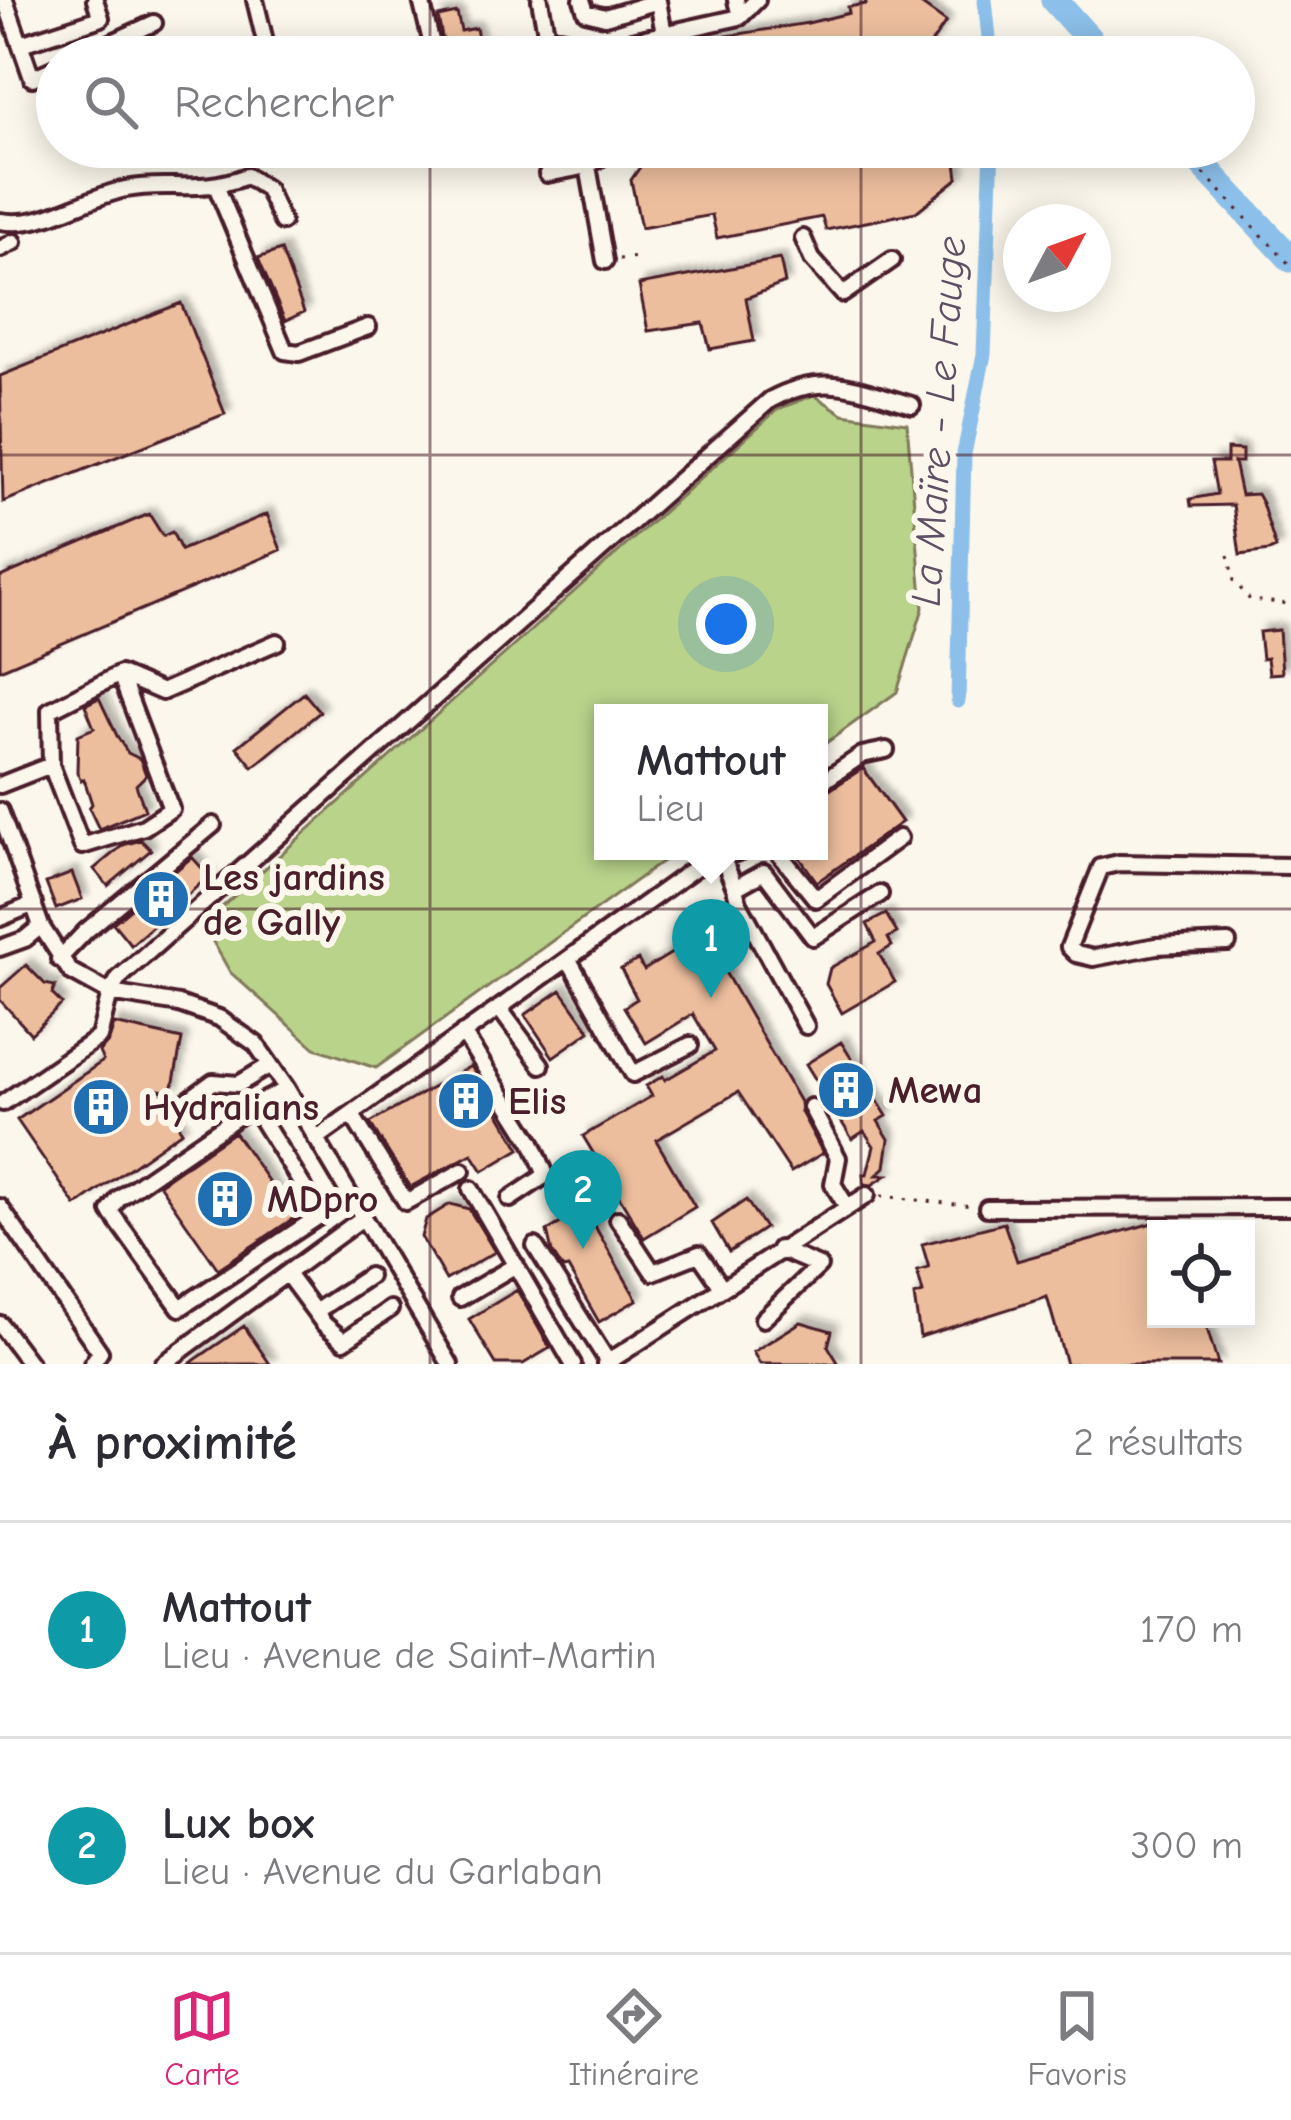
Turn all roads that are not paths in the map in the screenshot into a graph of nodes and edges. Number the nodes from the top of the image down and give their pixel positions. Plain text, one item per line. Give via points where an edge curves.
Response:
1 (5, 0) edge
2 (95, 0) edge
3 (255, 0) edge
4 (421, 0) edge
5 (540, 0) edge
6 (582, 0) edge
7 (736, 0) edge
8 (757, 0) edge
9 (740, 17) junction
10 (154, 22) dead end
11 (664, 34) junction
12 (46, 36) edge
13 (124, 36) edge
14 (264, 36) edge
15 (430, 36) edge
16 (547, 36) edge
17 (656, 36) edge
18 (36, 39) edge
19 (21, 44) junction
20 (36, 76) edge
21 (578, 168) edge
22 (588, 168) edge
23 (548, 174) dead end
24 (217, 188) junction
25 (0, 221) edge
26 (282, 222) dead end
27 (803, 238) dead end
28 (892, 260) dead end
29 (605, 261) road end
30 (368, 327) dead end
31 (912, 405) dead end
32 (277, 642) dead end
33 (120, 674) junction
34 (886, 749) dead end
35 (51, 765) junction
36 (828, 778) edge
37 (0, 785) edge
38 (0, 811) edge
39 (213, 825) dead end
40 (899, 838) dead end
41 (784, 860) edge
42 (724, 861) joint
43 (1291, 866) edge
44 (735, 887) junction
45 (880, 893) dead end
46 (34, 904) junction
47 (0, 918) edge
48 (41, 926) junction
49 (1228, 943) dead end
50 (0, 948) edge
51 (568, 960) junction
52 (64, 965) junction
53 (110, 993) junction
54 (499, 1008) junction
55 (806, 1026) dead end
56 (463, 1033) junction
57 (690, 1045) dead end
58 (270, 1065) junction
59 (542, 1065) dead end
60 (287, 1089) junction
61 (3, 1102) dead end
62 (183, 1104) dead end
63 (253, 1106) junction
64 (811, 1107) dead end
65 (352, 1114) junction
66 (316, 1139) junction
67 (462, 1172) dead end
68 (471, 1189) dead end
69 (867, 1195) road end
70 (509, 1199) dead end
71 (0, 1207) edge
72 (847, 1207) junction
73 (1291, 1207) edge
74 (987, 1208) road end
75 (362, 1219) junction
76 (618, 1219) dead end
77 (535, 1246) dead end
78 (779, 1249) junction
79 (515, 1265) junction
80 (287, 1274) junction
81 (369, 1276) dead end
82 (722, 1286) junction
83 (460, 1298) dead end
84 (390, 1309) dead end
85 (315, 1312) junction
86 (764, 1318) dead end
87 (0, 1324) edge
88 (606, 1363) edge
89 (30, 1364) edge
90 (92, 1364) edge
91 (163, 1364) edge
92 (450, 1364) edge
93 (573, 1364) edge

1 - 19 street
2 - 12 street via 101,18
3 - 14 street
4 - 15 street
5 - 16 street
6 - 11 street via 586,12 605,17 658,2
7 - 9 street
8 - 9 street
9 - 11 street
10 - 13 street
11 - 17 street
18 - 19 street
19 - 20 street
21 - 23 street
22 - 29 street
24 - 25 street via 129,188 20,225
24 - 26 street via 247,176 267,189
24 - 30 street via 285,351
27 - 28 street via 843,294
31 - 53 street via 830,382 770,400
32 - 33 street via 162,692
33 - 35 street via 50,710
33 - 35 street via 171,809 145,827 82,846
34 - 36 street via 862,754
35 - 37 street
38 - 46 street
39 - 52 street via 86,931
40 - 41 street via 816,899
42 - 44 street
42 - 51 street via 695,868
43 - 49 street via 1101,867 1069,947 1093,958
44 - 45 street via 764,872 813,937
44 - 55 street
46 - 47 street
46 - 48 street
48 - 50 street
48 - 52 street
51 - 54 street
51 - 57 street via 633,1074
52 - 53 street
53 - 58 street via 219,1018
53 - 61 street via 99,1037
54 - 56 street
54 - 59 street
56 - 65 street
56 - 70 street via 546,1175
58 - 60 street
58 - 62 street via 239,1084 213,1082
60 - 63 street
60 - 66 street
63 - 63 street via 321,1215 180,1308 110,1211
64 - 72 street via 838,1158 832,1184
65 - 66 street
65 - 67 street via 406,1202
66 - 75 street
68 - 79 street
69 - 72 street
71 - 90 street via 100,1352
72 - 78 street
73 - 74 street
75 - 80 street
75 - 92 street
76 - 82 street via 653,1272 699,1255
77 - 88 street
78 - 82 street
78 - 86 street via 819,1267
79 - 83 street
79 - 93 street
80 - 85 street
80 - 91 street
81 - 85 street
82 - 88 street
84 - 85 street via 344,1341
87 - 89 street

